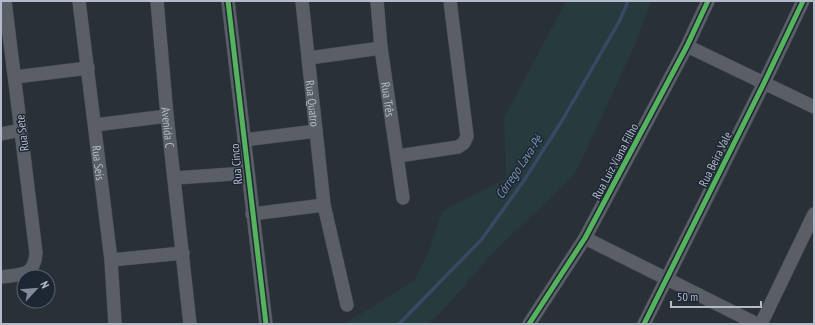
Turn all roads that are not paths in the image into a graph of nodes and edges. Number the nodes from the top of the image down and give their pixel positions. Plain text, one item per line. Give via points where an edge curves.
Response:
1 (5, 1) edge
2 (79, 1) edge
3 (157, 1) edge
4 (228, 1) edge
5 (302, 1) edge
6 (377, 1) edge
7 (450, 1) edge
8 (708, 1) edge
9 (802, 1) edge
10 (687, 46) junction
11 (381, 48) junction
12 (309, 58) junction
13 (88, 68) junction
14 (15, 76) junction
15 (764, 83) junction
16 (814, 107) edge
17 (168, 116) junction
18 (95, 125) junction
19 (21, 130) junction
20 (316, 131) junction
21 (1, 134) edge
22 (244, 140) junction
23 (398, 156) junction
24 (247, 173) junction
25 (175, 178) junction
26 (403, 198) dead end
27 (324, 205) junction
28 (252, 214) junction
29 (814, 214) edge
30 (585, 238) junction
31 (183, 253) junction
32 (111, 260) junction
33 (1, 278) edge
34 (667, 279) junction
35 (347, 305) dead end
36 (115, 324) edge
37 (190, 324) edge
38 (266, 324) edge
39 (529, 324) edge
40 (644, 324) edge
41 (757, 324) edge
42 (761, 324) edge

1 - 14 street, Rua Sete
2 - 13 street, Rua Seis
3 - 17 street, Avenida C
4 - 22 street, Rua Cinco
5 - 12 street, Rua Quatro
6 - 11 street, Rua Três
7 - 23 street via 467,136 464,143 458,146
8 - 10 street, Rua Luiz Viana Filho
9 - 15 street, Rua Beira Vale
10 - 15 street
10 - 30 street, Rua Luiz Viana Filho
11 - 12 street
11 - 23 street, Rua Três
12 - 20 street, Rua Quatro
13 - 14 street
13 - 18 street, Rua Seis
14 - 19 street, Rua Sete
15 - 16 street
15 - 34 street, Rua Beira Vale
17 - 18 street
17 - 25 street, Avenida C
18 - 32 street, Rua Seis
19 - 21 street
19 - 33 street, Rua Sete via 36,253 35,265 28,272
20 - 22 street
20 - 27 street, Rua Quatro
22 - 24 street, Rua Cinco
23 - 26 street, Rua Três
24 - 25 street
24 - 28 street, Rua Cinco
25 - 31 street, Avenida C
27 - 28 street
27 - 35 street, Rua Quatro
28 - 38 street, Rua Cinco
29 - 42 street
30 - 34 street
30 - 39 street, Rua Luiz Viana Filho
31 - 32 street
31 - 37 street, Avenida C
32 - 36 street, Rua Seis
34 - 40 street, Rua Beira Vale
34 - 41 street

